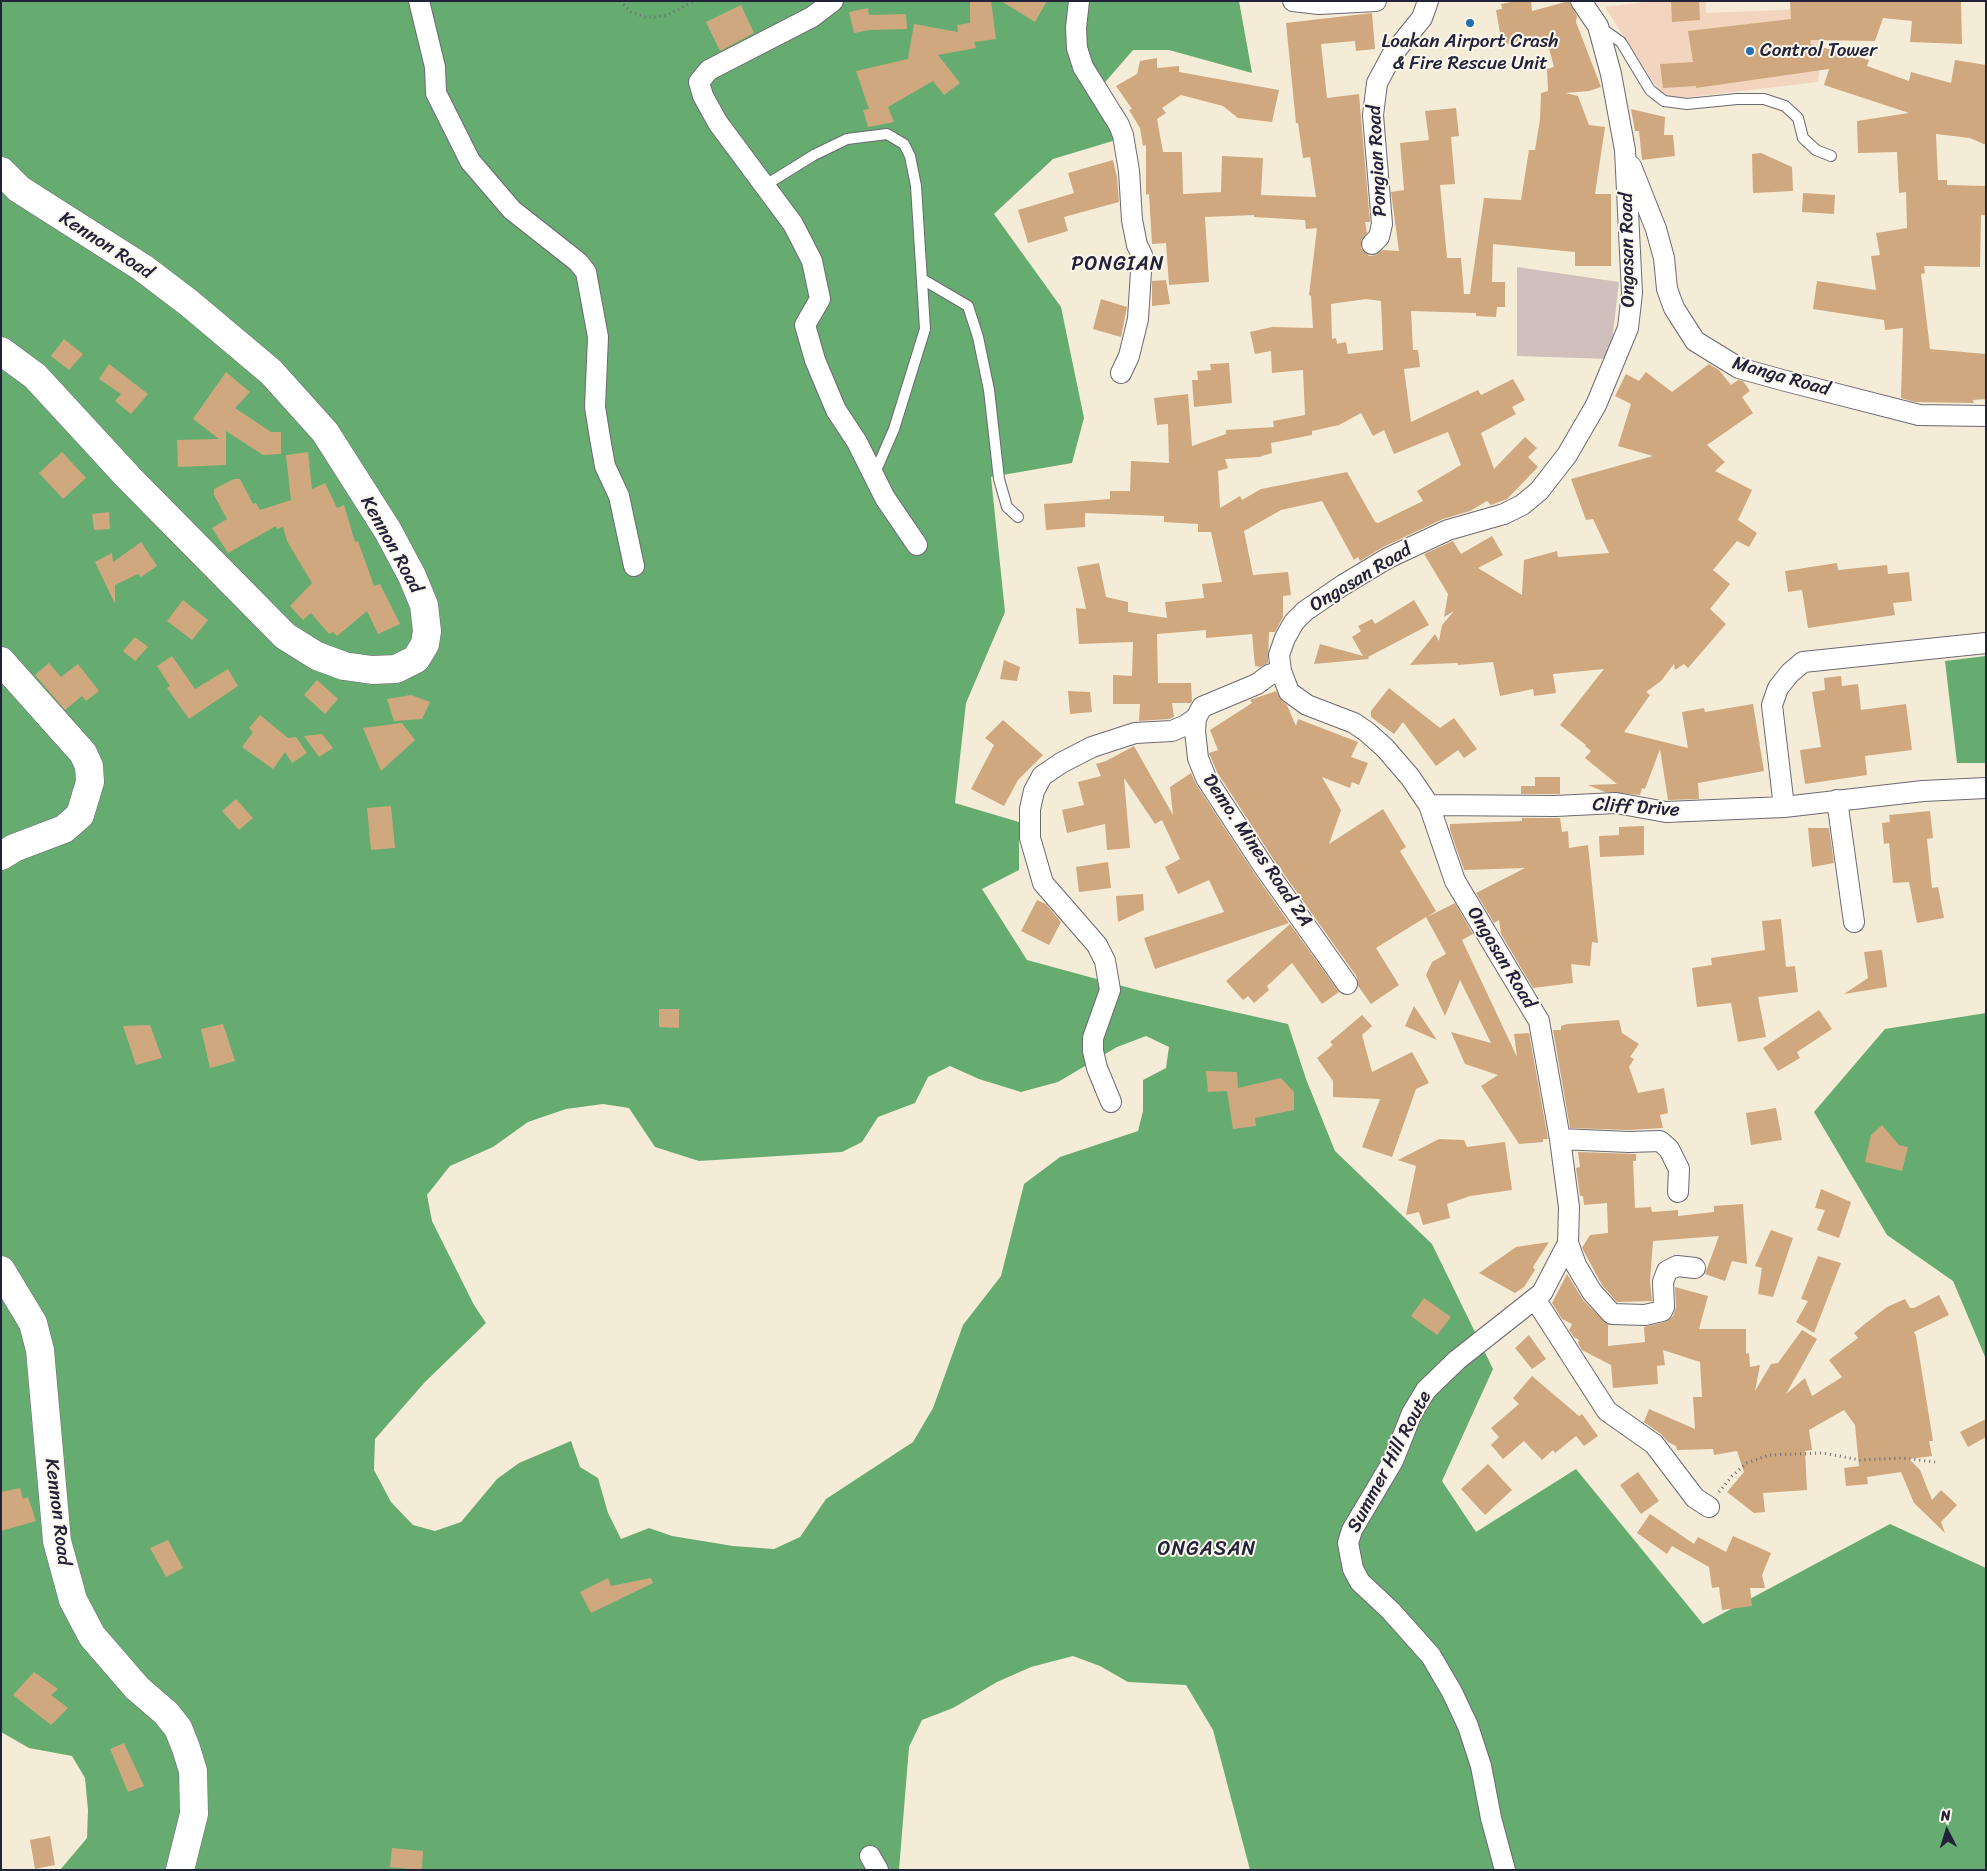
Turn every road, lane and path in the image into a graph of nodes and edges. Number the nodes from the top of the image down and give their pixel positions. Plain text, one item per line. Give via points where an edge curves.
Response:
1 (419, 1) edge
2 (620, 1) edge
3 (695, 1) edge
4 (833, 1) edge
5 (1079, 1) edge
6 (1293, 1) edge
7 (1376, 1) edge
8 (1428, 1) edge
9 (1581, 1) edge
10 (1598, 26) junction
11 (1625, 150) junction
12 (1831, 156) dead end
13 (1, 171) edge
14 (764, 186) junction
15 (1372, 244) dead end
16 (922, 279) junction
17 (1, 351) edge
18 (1121, 373) dead end
19 (1986, 416) edge
20 (874, 475) junction
21 (1018, 518) dead end
22 (917, 545) dead end
23 (634, 566) dead end
24 (1986, 643) edge
25 (1, 661) edge
26 (1281, 670) junction
27 (1196, 718) junction
28 (1986, 788) edge
29 (1837, 800) junction
30 (1428, 805) junction
31 (1784, 808) junction
32 (1, 856) edge
33 (1854, 922) dead end
34 (1347, 984) dead end
35 (1112, 1102) dead end
36 (1560, 1139) junction
37 (1678, 1192) dead end
38 (1568, 1243) junction
39 (1695, 1268) dead end
40 (1, 1270) edge
41 (1536, 1299) junction
42 (1512, 1316) joint
43 (1935, 1462) dead end
44 (1709, 1508) joint
45 (180, 1870) edge
46 (1505, 1870) edge

1 - 23 street via 435,67 436,93 470,161 512,210 578,262 586,272 598,337 596,407 605,466 619,496
2 - 3 path via 631,12 645,17 656,17
4 - 14 street via 812,17 709,70 699,82 718,123
5 - 18 street via 1077,48 1083,67 1123,134 1132,220 1142,255 1138,319 1129,356
6 - 7 street via 1319,4
8 - 15 street, Pongian Road via 1422,18 1392,56 1377,83 1373,115 1382,224 1380,237
9 - 10 street, Ongasan Road
10 - 11 street, Ongasan Road
10 - 12 lane via 1621,42 1650,90 1664,101 1687,104 1764,98 1785,106 1798,118 1803,138 1816,150
11 - 19 street, Manga Road via 1656,229 1664,258 1667,289 1674,308 1695,341 1739,368 1782,380 1918,415
11 - 26 street, Ongasan Road via 1632,293 1628,328 1596,405 1567,455 1539,491 1522,505 1504,514 1448,530 1388,558 1305,611 1284,638 1279,655
13 - 17 highway, Kennon Road via 19,189 143,268 190,303 271,372 325,432 388,531 424,605 427,631 416,659 396,669 344,666 317,656 286,636 128,478 35,376
14 - 16 lane via 847,139 887,134 904,144 916,186
14 - 20 street via 793,224 812,261 820,299 805,325 815,360 836,410
16 - 20 lane via 925,330 894,429
16 - 21 lane via 968,306 989,390 999,479 1008,507
20 - 22 street via 885,498
24 - 31 street via 1803,662 1778,688 1772,706
25 - 32 highway via 83,752 89,766 90,782 80,815 64,829
26 - 27 street via 1250,687 1207,703
26 - 30 street, Ongasan Road via 1289,692 1307,705 1354,724 1385,748
27 - 34 street, Demo. Mines Road 2A via 1198,758 1206,778
27 - 35 street via 1172,731 1135,733 1060,763 1042,776 1030,809 1030,838 1043,883 1097,945 1107,967 1110,990 1093,1038 1093,1052
28 - 29 street, Cliff Drive
29 - 31 street, Cliff Drive
29 - 33 street
30 - 31 street, Cliff Drive via 1616,803 1666,812
30 - 36 street, Ongasan Road via 1455,881 1539,1021
36 - 37 street via 1660,1141 1669,1149 1679,1169
36 - 38 street, Ongasan Road via 1569,1207
38 - 39 street via 1592,1292 1612,1314 1662,1312 1663,1282 1667,1271 1677,1266
38 - 41 street, Ongasan Road
40 - 45 highway, Kennon Road via 33,1323 40,1350 57,1541 73,1600 92,1636 137,1688 178,1728 193,1771 194,1814
41 - 42 street, Ongasan Road
41 - 44 street via 1607,1411 1654,1444 1695,1498
42 - 46 street, Summer Hill Route via 1436,1378 1426,1390 1412,1413 1393,1462 1352,1530 1348,1543 1352,1569 1360,1582 1431,1656 1452,1692 1481,1766
43 - 44 path via 1903,1458 1860,1460 1822,1453 1770,1455 1754,1459 1738,1470 1724,1484

